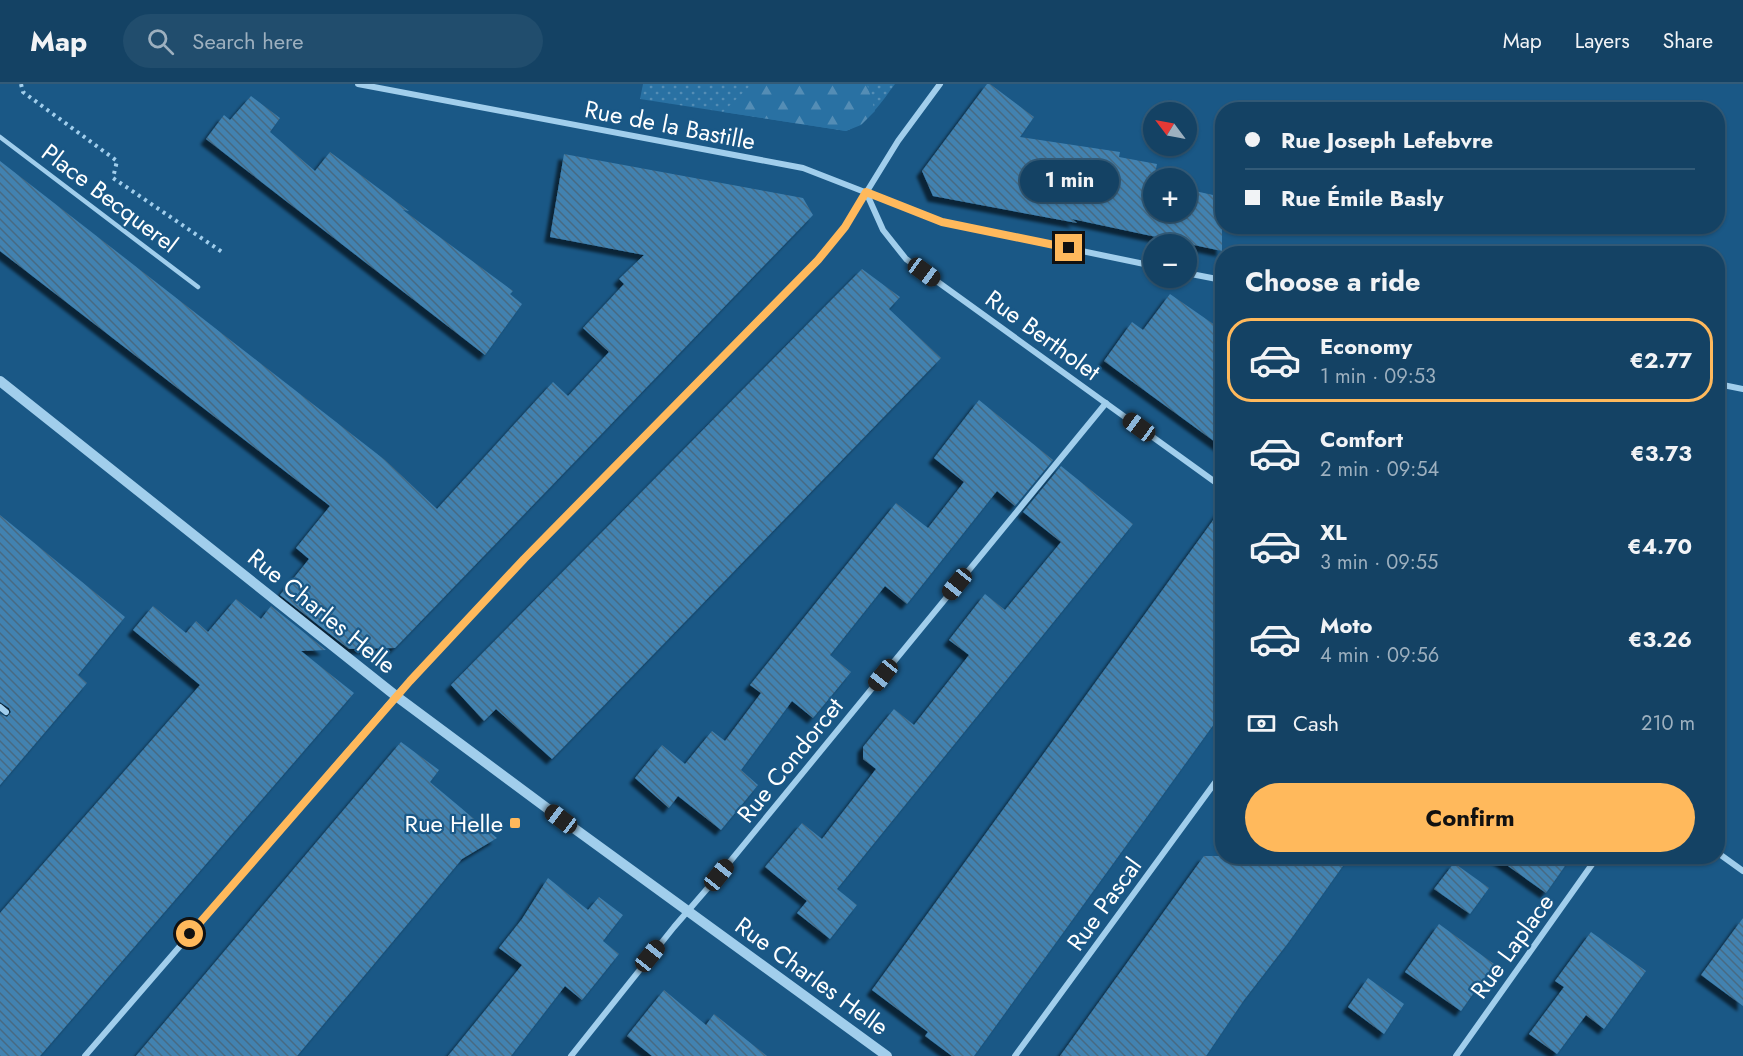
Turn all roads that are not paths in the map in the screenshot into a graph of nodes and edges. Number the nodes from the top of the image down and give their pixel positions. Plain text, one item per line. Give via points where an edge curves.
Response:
1 (358, 84) edge
2 (940, 84) edge
3 (0, 137) edge
4 (866, 192) junction
5 (1143, 264) edge
6 (1197, 275) edge
7 (1215, 279) edge
8 (198, 287) dead end
9 (0, 381) edge
10 (1725, 385) edge
11 (1743, 389) edge
12 (1106, 403) junction
13 (1215, 483) edge
14 (396, 696) junction
15 (0, 707) edge
16 (6, 712) dead end
17 (1215, 783) edge
18 (1725, 858) edge
19 (1592, 864) edge
20 (1743, 871) edge
21 (688, 911) junction
22 (85, 1056) edge
23 (571, 1056) edge
24 (887, 1056) edge
25 (1015, 1056) edge
26 (1456, 1056) edge

1 - 4 street, Rue de la Bastille via 803,168
2 - 4 street
3 - 8 lane, Place Becquerel
4 - 5 street, Rue de la Bastille via 942,222
4 - 12 street, Rue Bertholet via 883,230 906,259
4 - 14 street via 845,227 818,260 524,559
6 - 7 street
9 - 14 street, Rue Charles Helle
10 - 11 street
12 - 13 street, Rue Bertholet
12 - 21 street, Rue Condorcet
14 - 21 street, Rue Charles Helle
14 - 22 street
15 - 16 street
17 - 25 street, Rue Pascal
18 - 20 street
19 - 26 street, Rue Laplace
21 - 23 street, Rue Condorcet
21 - 24 street, Rue Charles Helle

